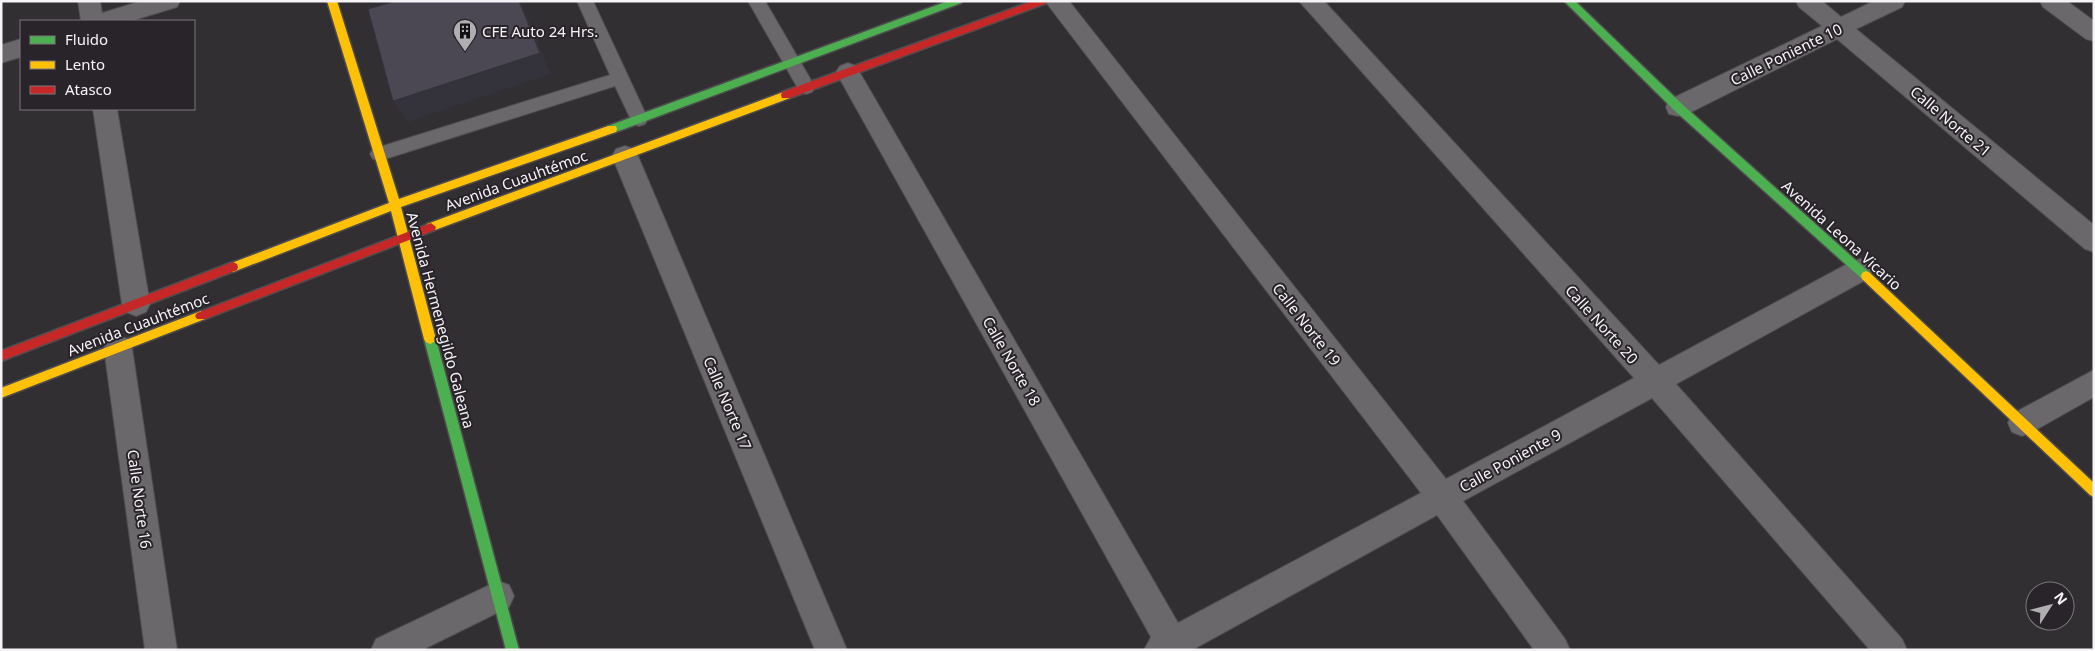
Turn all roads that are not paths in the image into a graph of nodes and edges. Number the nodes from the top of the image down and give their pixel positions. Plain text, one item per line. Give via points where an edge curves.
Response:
1 (89, 1) edge
2 (169, 1) edge
3 (332, 1) edge
4 (585, 1) edge
5 (958, 1) edge
6 (1044, 1) edge
7 (1056, 1) edge
8 (1310, 1) edge
9 (1569, 1) edge
10 (1807, 1) edge
11 (1894, 1) edge
12 (2050, 1) edge
13 (763, 5) edge
14 (92, 20) edge
15 (108, 20) edge
16 (1840, 28) junction
17 (2094, 33) edge
18 (20, 48) edge
19 (1, 54) edge
20 (790, 63) junction
21 (848, 72) junction
22 (621, 78) junction
23 (806, 87) junction
24 (1678, 107) junction
25 (106, 110) edge
26 (639, 119) junction
27 (378, 154) junction
28 (625, 156) junction
29 (395, 205) junction
30 (404, 237) junction
31 (2094, 241) edge
32 (1860, 270) junction
33 (136, 304) junction
34 (118, 348) junction
35 (1, 356) edge
36 (1655, 382) junction
37 (2094, 382) edge
38 (1, 393) edge
39 (2022, 423) junction
40 (2094, 491) edge
41 (1442, 497) junction
42 (498, 596) junction
43 (1170, 648) edge
44 (162, 650) edge
45 (387, 650) edge
46 (513, 650) edge
47 (831, 650) edge
48 (1554, 650) edge
49 (1891, 650) edge

1 - 14 street
2 - 15 street
3 - 27 main road, Avenida Hermenegildo Galeana
4 - 22 lane
5 - 20 main road, Avenida Cuauhtémoc
6 - 21 main road, Avenida Cuauhtémoc
7 - 41 street, Calle Norte 19
8 - 36 street, Calle Norte 20
9 - 24 main road, Avenida Leona Vicario
10 - 16 street, Calle Norte 21
11 - 16 street, Calle Poniente 10
12 - 17 street
13 - 20 lane
16 - 24 street, Calle Poniente 10
16 - 31 street, Calle Norte 21
18 - 19 street
20 - 23 lane
20 - 26 main road, Avenida Cuauhtémoc
21 - 23 main road, Avenida Cuauhtémoc
21 - 43 street, Calle Norte 18
22 - 26 lane
22 - 27 lane
23 - 28 main road, Avenida Cuauhtémoc
24 - 32 main road, Avenida Leona Vicario
25 - 33 street
26 - 29 main road, Avenida Cuauhtémoc
27 - 29 main road, Avenida Hermenegildo Galeana
28 - 30 main road, Avenida Cuauhtémoc
28 - 47 street, Calle Norte 17
29 - 30 main road, Avenida Hermenegildo Galeana
29 - 33 main road, Avenida Cuauhtémoc
30 - 34 main road, Avenida Cuauhtémoc
30 - 42 main road, Avenida Hermenegildo Galeana
32 - 36 street, Calle Poniente 9
32 - 39 main road, Avenida Leona Vicario
33 - 35 main road, Avenida Cuauhtémoc
34 - 38 main road, Avenida Cuauhtémoc
34 - 44 street, Calle Norte 16
36 - 41 street, Calle Poniente 9
36 - 49 street, Calle Norte 20
37 - 39 street
39 - 40 main road, Avenida Leona Vicario
41 - 43 street, Calle Poniente 9
41 - 48 street, Calle Norte 19
42 - 45 street
42 - 46 main road, Avenida Hermenegildo Galeana

